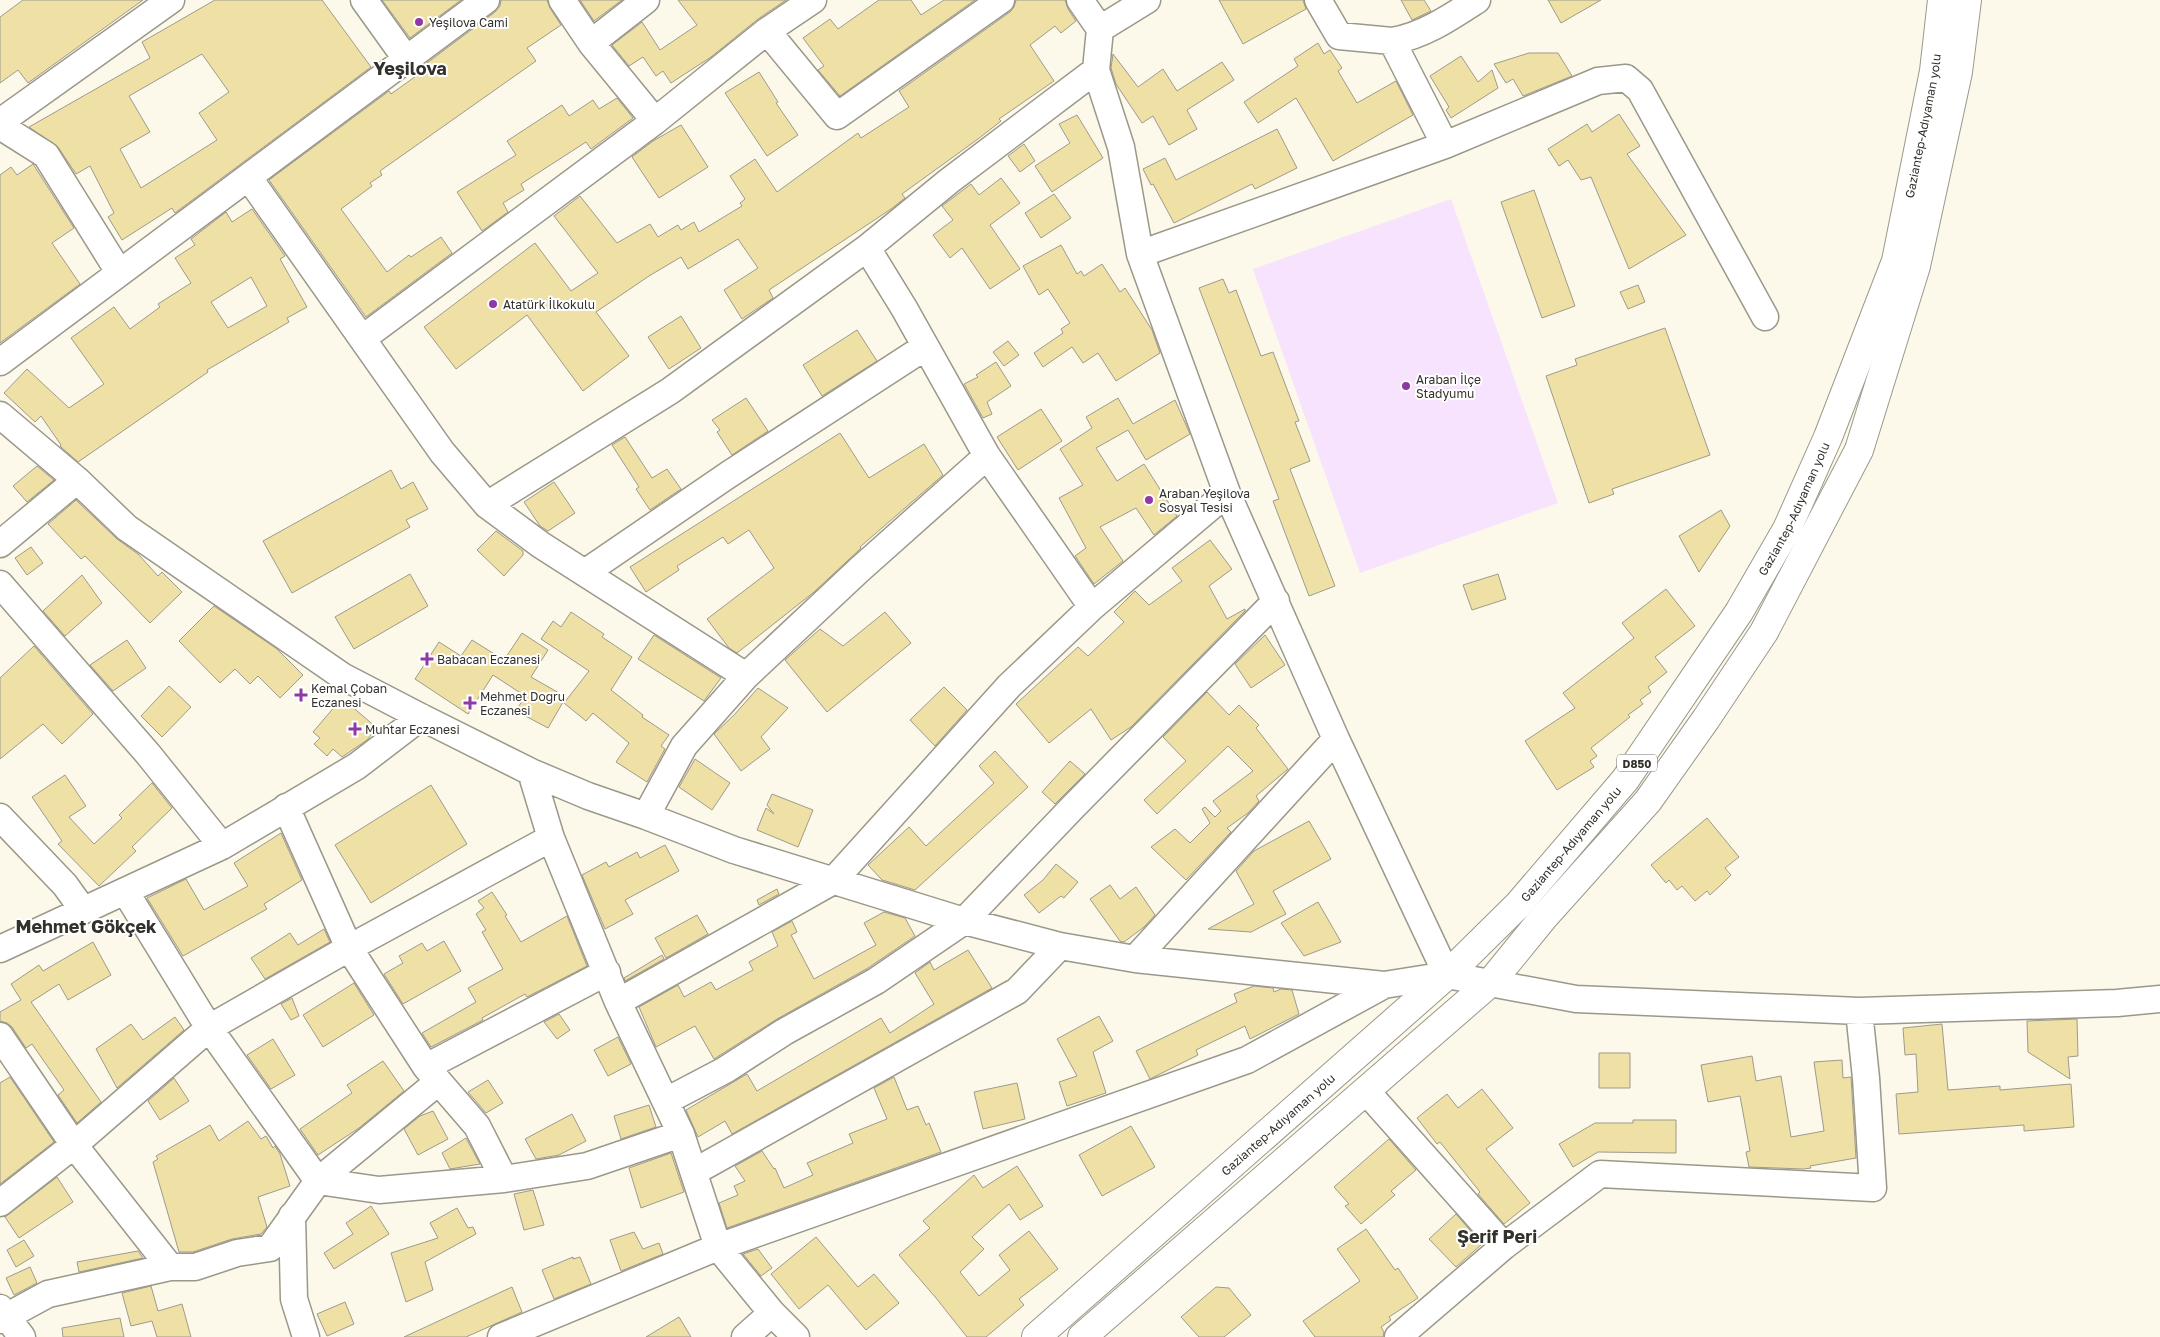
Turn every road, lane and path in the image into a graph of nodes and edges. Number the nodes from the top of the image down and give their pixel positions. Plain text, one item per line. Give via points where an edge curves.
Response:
1 (171, 0) edge
2 (364, 0) edge
3 (486, 0) edge
4 (562, 0) edge
5 (646, 0) edge
6 (813, 0) edge
7 (1001, 0) edge
8 (1080, 0) edge
9 (1147, 0) edge
10 (1318, 0) edge
11 (1477, 0) edge
12 (1942, 0) edge
13 (1967, 0) edge
14 (1100, 29) junction
15 (767, 31) junction
16 (1392, 41) junction
17 (591, 43) junction
18 (407, 60) junction
19 (1096, 70) junction
20 (654, 121) junction
21 (0, 122) edge
22 (0, 126) edge
23 (1446, 145) junction
24 (249, 178) junction
25 (867, 248) junction
26 (1140, 254) junction
27 (119, 272) junction
28 (1765, 317) dead end
29 (363, 338) junction
30 (925, 348) junction
31 (0, 362) edge
32 (0, 415) edge
33 (987, 456) junction
34 (77, 480) junction
35 (1228, 493) junction
36 (487, 505) junction
37 (0, 544) edge
38 (586, 572) junction
39 (0, 584) edge
40 (1276, 602) junction
41 (1092, 607) junction
42 (746, 676) junction
43 (421, 717) junction
44 (1336, 740) junction
45 (531, 772) junction
46 (286, 807) junction
47 (646, 816) junction
48 (0, 817) edge
49 (551, 838) junction
50 (222, 846) junction
51 (833, 881) junction
52 (124, 891) junction
53 (83, 910) junction
54 (964, 921) junction
55 (1060, 946) junction
56 (349, 948) junction
57 (0, 949) edge
58 (1135, 959) junction
59 (607, 972) junction
60 (1448, 975) junction
61 (1490, 982) junction
62 (1384, 985) junction
63 (2160, 999) edge
64 (618, 1002) junction
65 (1859, 1011) junction
66 (209, 1028) junction
67 (0, 1036) edge
68 (432, 1075) junction
69 (1366, 1091) junction
70 (666, 1101) junction
71 (681, 1134) junction
72 (74, 1145) junction
73 (694, 1172) junction
74 (504, 1179) junction
75 (318, 1181) junction
76 (0, 1203) edge
77 (292, 1216) junction
78 (1504, 1246) junction
79 (718, 1247) junction
80 (170, 1267) junction
81 (772, 1313) junction
82 (2, 1314) edge
83 (22, 1337) edge
84 (306, 1337) edge
85 (501, 1337) edge
86 (745, 1337) edge
87 (796, 1337) edge
88 (1036, 1337) edge
89 (1082, 1337) edge
90 (1398, 1337) edge

1 - 21 street
2 - 18 street
3 - 18 street
4 - 17 street
5 - 17 street
6 - 15 street
7 - 15 street via 837,116
8 - 14 street
9 - 14 street
10 - 16 street via 1339,36
11 - 16 street via 1409,38
12 - 60 highway, Gaziantep-Adıyaman yolu / D850 via 1934,71 1896,261 1828,437 1787,529 1739,612 1625,780 1518,904
13 - 61 highway, Gaziantep-Adıyaman yolu / D850 via 1958,72 1916,266 1859,450 1764,632 1706,719 1648,801
14 - 19 street
15 - 20 street
16 - 23 street
17 - 20 street
18 - 24 street
19 - 25 street via 949,181
19 - 26 street via 1121,147
20 - 29 street
22 - 27 street via 46,155
23 - 26 street
23 - 28 street via 1598,82 1626,78 1640,90
24 - 27 street
24 - 29 street
25 - 30 street
25 - 36 street via 670,391
26 - 35 street
27 - 31 street
29 - 36 street via 442,452
30 - 33 street
30 - 38 street via 728,475
32 - 34 street
33 - 41 street
33 - 42 street
34 - 37 street
34 - 43 street via 128,528 261,621 342,676
35 - 40 street
35 - 41 street
36 - 38 street via 541,545
38 - 42 street
39 - 50 street via 148,754
40 - 44 street
40 - 54 street
41 - 51 street via 1009,686
42 - 47 street via 684,746
43 - 45 street
43 - 46 street via 357,766
44 - 58 street
44 - 60 street
45 - 47 street
45 - 49 street
46 - 50 street
46 - 56 street
47 - 51 street via 734,850
48 - 53 street via 65,886
49 - 56 street
49 - 59 street
50 - 52 street
51 - 54 street
51 - 64 street
52 - 53 street
52 - 66 street
53 - 57 street
54 - 55 street
54 - 70 street via 876,981
55 - 58 street
55 - 73 street via 1017,991
56 - 66 street
56 - 68 street
58 - 62 street
59 - 64 street
59 - 68 street
60 - 61 street
60 - 62 street
60 - 88 highway, Gaziantep-Adıyaman yolu / D850
61 - 65 street via 1576,999
61 - 69 highway, Gaziantep-Adıyaman yolu / D850
62 - 79 street via 1247,1060
63 - 65 street
64 - 70 street
65 - 78 street via 1873,1188 1600,1174
66 - 72 street
66 - 75 street
67 - 72 street
68 - 74 street via 477,1126
68 - 75 street
69 - 78 street
69 - 89 highway, Gaziantep-Adıyaman yolu / D850
70 - 71 street
71 - 73 street
71 - 74 street via 587,1166
72 - 76 street
72 - 80 street
73 - 79 street
74 - 75 street via 378,1190
75 - 77 street
77 - 80 street via 270,1248 237,1253 195,1267
77 - 84 street via 294,1299
78 - 90 street
79 - 81 street
79 - 85 street
80 - 82 street via 48,1294
81 - 86 street
81 - 87 street
82 - 83 street

